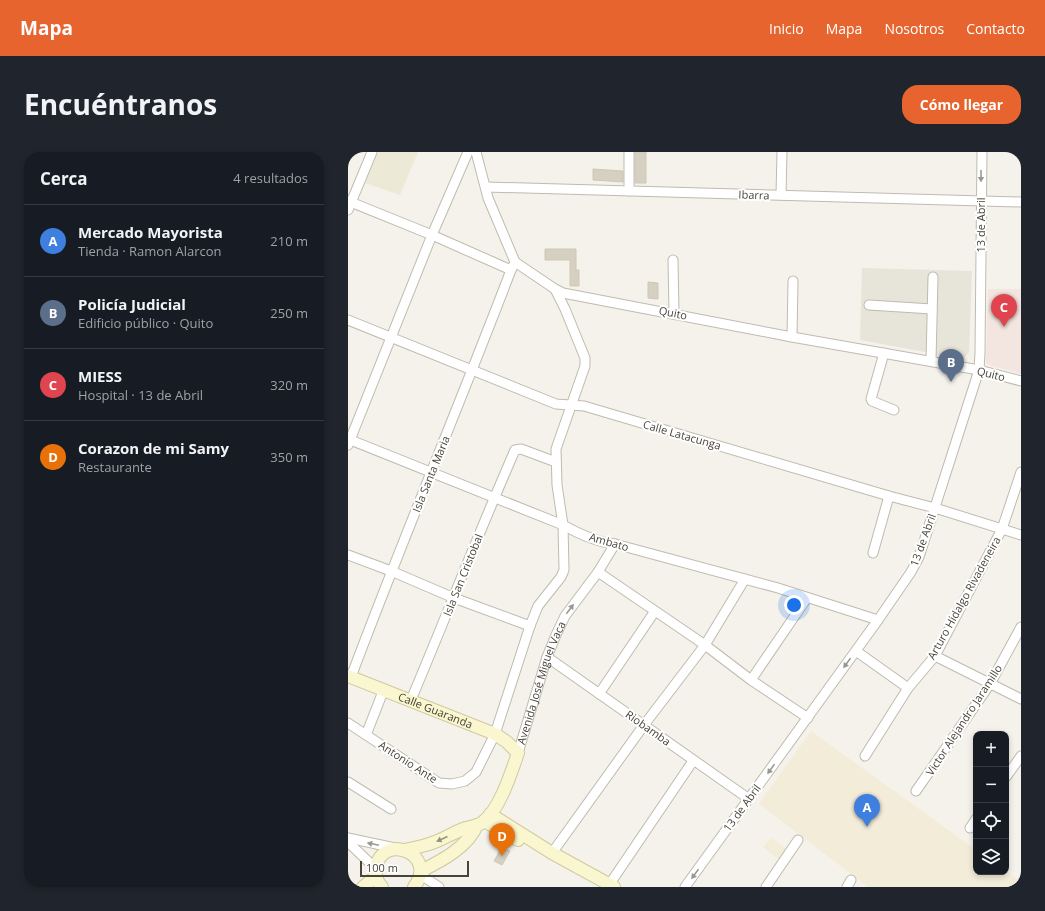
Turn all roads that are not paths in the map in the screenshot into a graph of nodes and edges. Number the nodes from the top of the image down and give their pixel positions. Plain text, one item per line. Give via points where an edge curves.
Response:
1 (372, 152) edge
2 (468, 152) edge
3 (476, 152) edge
4 (629, 152) edge
5 (782, 152) edge
6 (982, 152) edge
7 (486, 188) junction
8 (629, 191) junction
9 (781, 195) junction
10 (981, 201) junction
11 (1021, 202) edge
12 (349, 204) edge
13 (432, 235) junction
14 (673, 260) dead end
15 (513, 266) junction
16 (934, 277) dead end
17 (793, 282) dead end
18 (554, 289) junction
19 (869, 305) dead end
20 (932, 309) junction
21 (674, 313) junction
22 (348, 320) edge
23 (792, 336) junction
24 (392, 338) junction
25 (884, 353) junction
26 (931, 361) junction
27 (473, 370) junction
28 (978, 370) junction
29 (1021, 381) edge
30 (571, 406) junction
31 (894, 410) dead end
32 (349, 442) edge
33 (556, 462) junction
34 (432, 472) junction
35 (1021, 472) edge
36 (889, 496) junction
37 (494, 498) junction
38 (935, 508) junction
39 (563, 525) junction
40 (1002, 529) junction
41 (1021, 535) edge
42 (615, 544) junction
43 (873, 554) dead end
44 (348, 555) edge
45 (391, 571) junction
46 (598, 572) junction
47 (745, 580) junction
48 (454, 598) junction
49 (807, 598) junction
50 (655, 611) junction
51 (878, 620) junction
52 (530, 626) junction
53 (1021, 627) edge
54 (705, 645) junction
55 (856, 651) junction
56 (935, 656) junction
57 (547, 657) junction
58 (349, 676) edge
59 (751, 680) junction
60 (990, 684) junction
61 (908, 688) junction
62 (384, 689) junction
63 (600, 694) junction
64 (1021, 699) edge
65 (411, 700) junction
66 (808, 718) junction
67 (348, 723) edge
68 (644, 725) junction
69 (495, 734) junction
70 (366, 735) junction
71 (518, 753) junction
72 (864, 756) dead end
73 (1021, 756) edge
74 (693, 761) junction
75 (1009, 773) edge
76 (348, 782) edge
77 (916, 791) dead end
78 (749, 799) junction
79 (392, 809) dead end
80 (484, 820) junction
81 (973, 824) edge
82 (970, 828) dead end
83 (348, 838) edge
84 (798, 840) dead end
85 (348, 842) edge
86 (402, 849) junction
87 (552, 853) junction
88 (376, 872) junction
89 (421, 873) junction
90 (607, 886) edge
91 (363, 887) edge
92 (382, 887) edge
93 (414, 887) edge
94 (439, 887) edge
95 (685, 887) edge
96 (766, 887) edge

1 - 12 street
2 - 13 street
3 - 7 street
4 - 8 street
5 - 9 street
6 -> 10 street, 13 de Abril
7 - 8 street, Ibarra
7 - 15 street
8 - 9 street, Ibarra
9 - 10 street, Ibarra
10 - 11 street, Ibarra
10 - 28 street, 13 de Abril
12 - 13 street, Quito
13 - 15 street, Quito
13 - 24 street
14 - 21 street
15 - 18 street, Quito
15 - 27 street, Isla Santa Maria
16 - 20 street
17 - 23 street
18 - 21 street, Quito via 578,296
18 - 30 street, Antonio Ante via 585,358 585,366
19 - 20 street
20 - 26 street
21 - 23 street, Quito
22 - 24 street, Calle Latacunga
23 - 25 street, Quito
24 - 27 street, Calle Latacunga
24 - 32 street
25 - 26 street, Quito
25 - 31 street via 871,399
26 - 28 street, Quito
27 - 30 street, Calle Latacunga via 556,404
27 - 34 street, Isla Santa Maria
28 - 29 street, Quito
28 - 38 street, 13 de Abril
30 - 33 street, Antonio Ante via 556,449
30 - 36 street, Calle Latacunga via 584,406
32 - 34 street, Ambato
33 - 37 street, Isla San Cristobal via 521,449 515,450
33 - 39 street, Antonio Ante
34 - 37 street, Ambato
34 - 45 street, Isla Santa Maria
35 - 40 street, Arturo Hidalgo Rivadeneira
36 - 38 street, Calle Latacunga
36 - 43 street
37 - 39 street, Ambato
37 - 48 street, Isla San Cristobal
38 - 40 street, Calle Latacunga
38 - 51 street, 13 de Abril via 914,567
39 - 42 street, Ambato via 602,542
39 - 52 street, Antonio Ante via 564,570 538,606
40 - 41 street, Calle Latacunga
40 - 56 street, Arturo Hidalgo Rivadeneira
42 - 46 street, Avenida José Miguel Vaca
42 - 47 street, Ambato
44 - 45 street
45 - 48 street
45 - 58 street, Isla Santa Maria
46 - 50 street
57 -> 46 street, Avenida José Miguel Vaca via 565,616
47 - 49 street, Ambato
47 - 54 street
48 - 52 street
48 - 65 street, Isla San Cristobal
49 - 51 street, Ambato
49 - 59 street
50 - 54 street
50 - 63 street
51 - 55 street, 13 de Abril
52 - 69 street, Antonio Ante
53 - 60 street, Victor Alejandro Jaramillo
54 - 59 street
54 - 68 street
55 - 61 street
55 -> 66 street, 13 de Abril
56 - 60 street
56 - 61 street, Arturo Hidalgo Rivadeneira
57 - 63 street, Riobamba
57 - 71 street, Avenida José Miguel Vaca
58 - 62 street, Calle Guaranda
59 - 66 street
60 - 64 street
60 - 77 street, Victor Alejandro Jaramillo
61 - 72 street, Arturo Hidalgo Rivadeneira
62 - 65 street, Calle Guaranda
62 - 70 street
63 - 68 street, Riobamba
65 - 69 street, Calle Guaranda
66 -> 78 street, 13 de Abril
67 - 70 street, Antonio Ante
68 - 74 street, Riobamba
68 - 87 street
69 - 70 street, Antonio Ante via 476,772 465,781 452,784 439,783
69 - 71 street, Calle Guaranda
71 - 80 street, Avenida José Miguel Vaca via 508,782
73 - 75 street
74 - 78 street, Riobamba
74 - 90 street
76 - 79 street
78 -> 95 street, 13 de Abril
80 -> 86 street via 432,843
80 - 87 street
80 - 89 street, Avenida José Miguel Vaca via 460,847
80 - 90 street
81 - 82 street
86 -> 83 street
84 - 96 street
85 - 88 street
86 - 88 street via 392,850 380,857
86 - 89 street via 416,858
87 - 90 street
88 - 91 street
88 - 92 street
89 - 93 street
89 - 94 street

